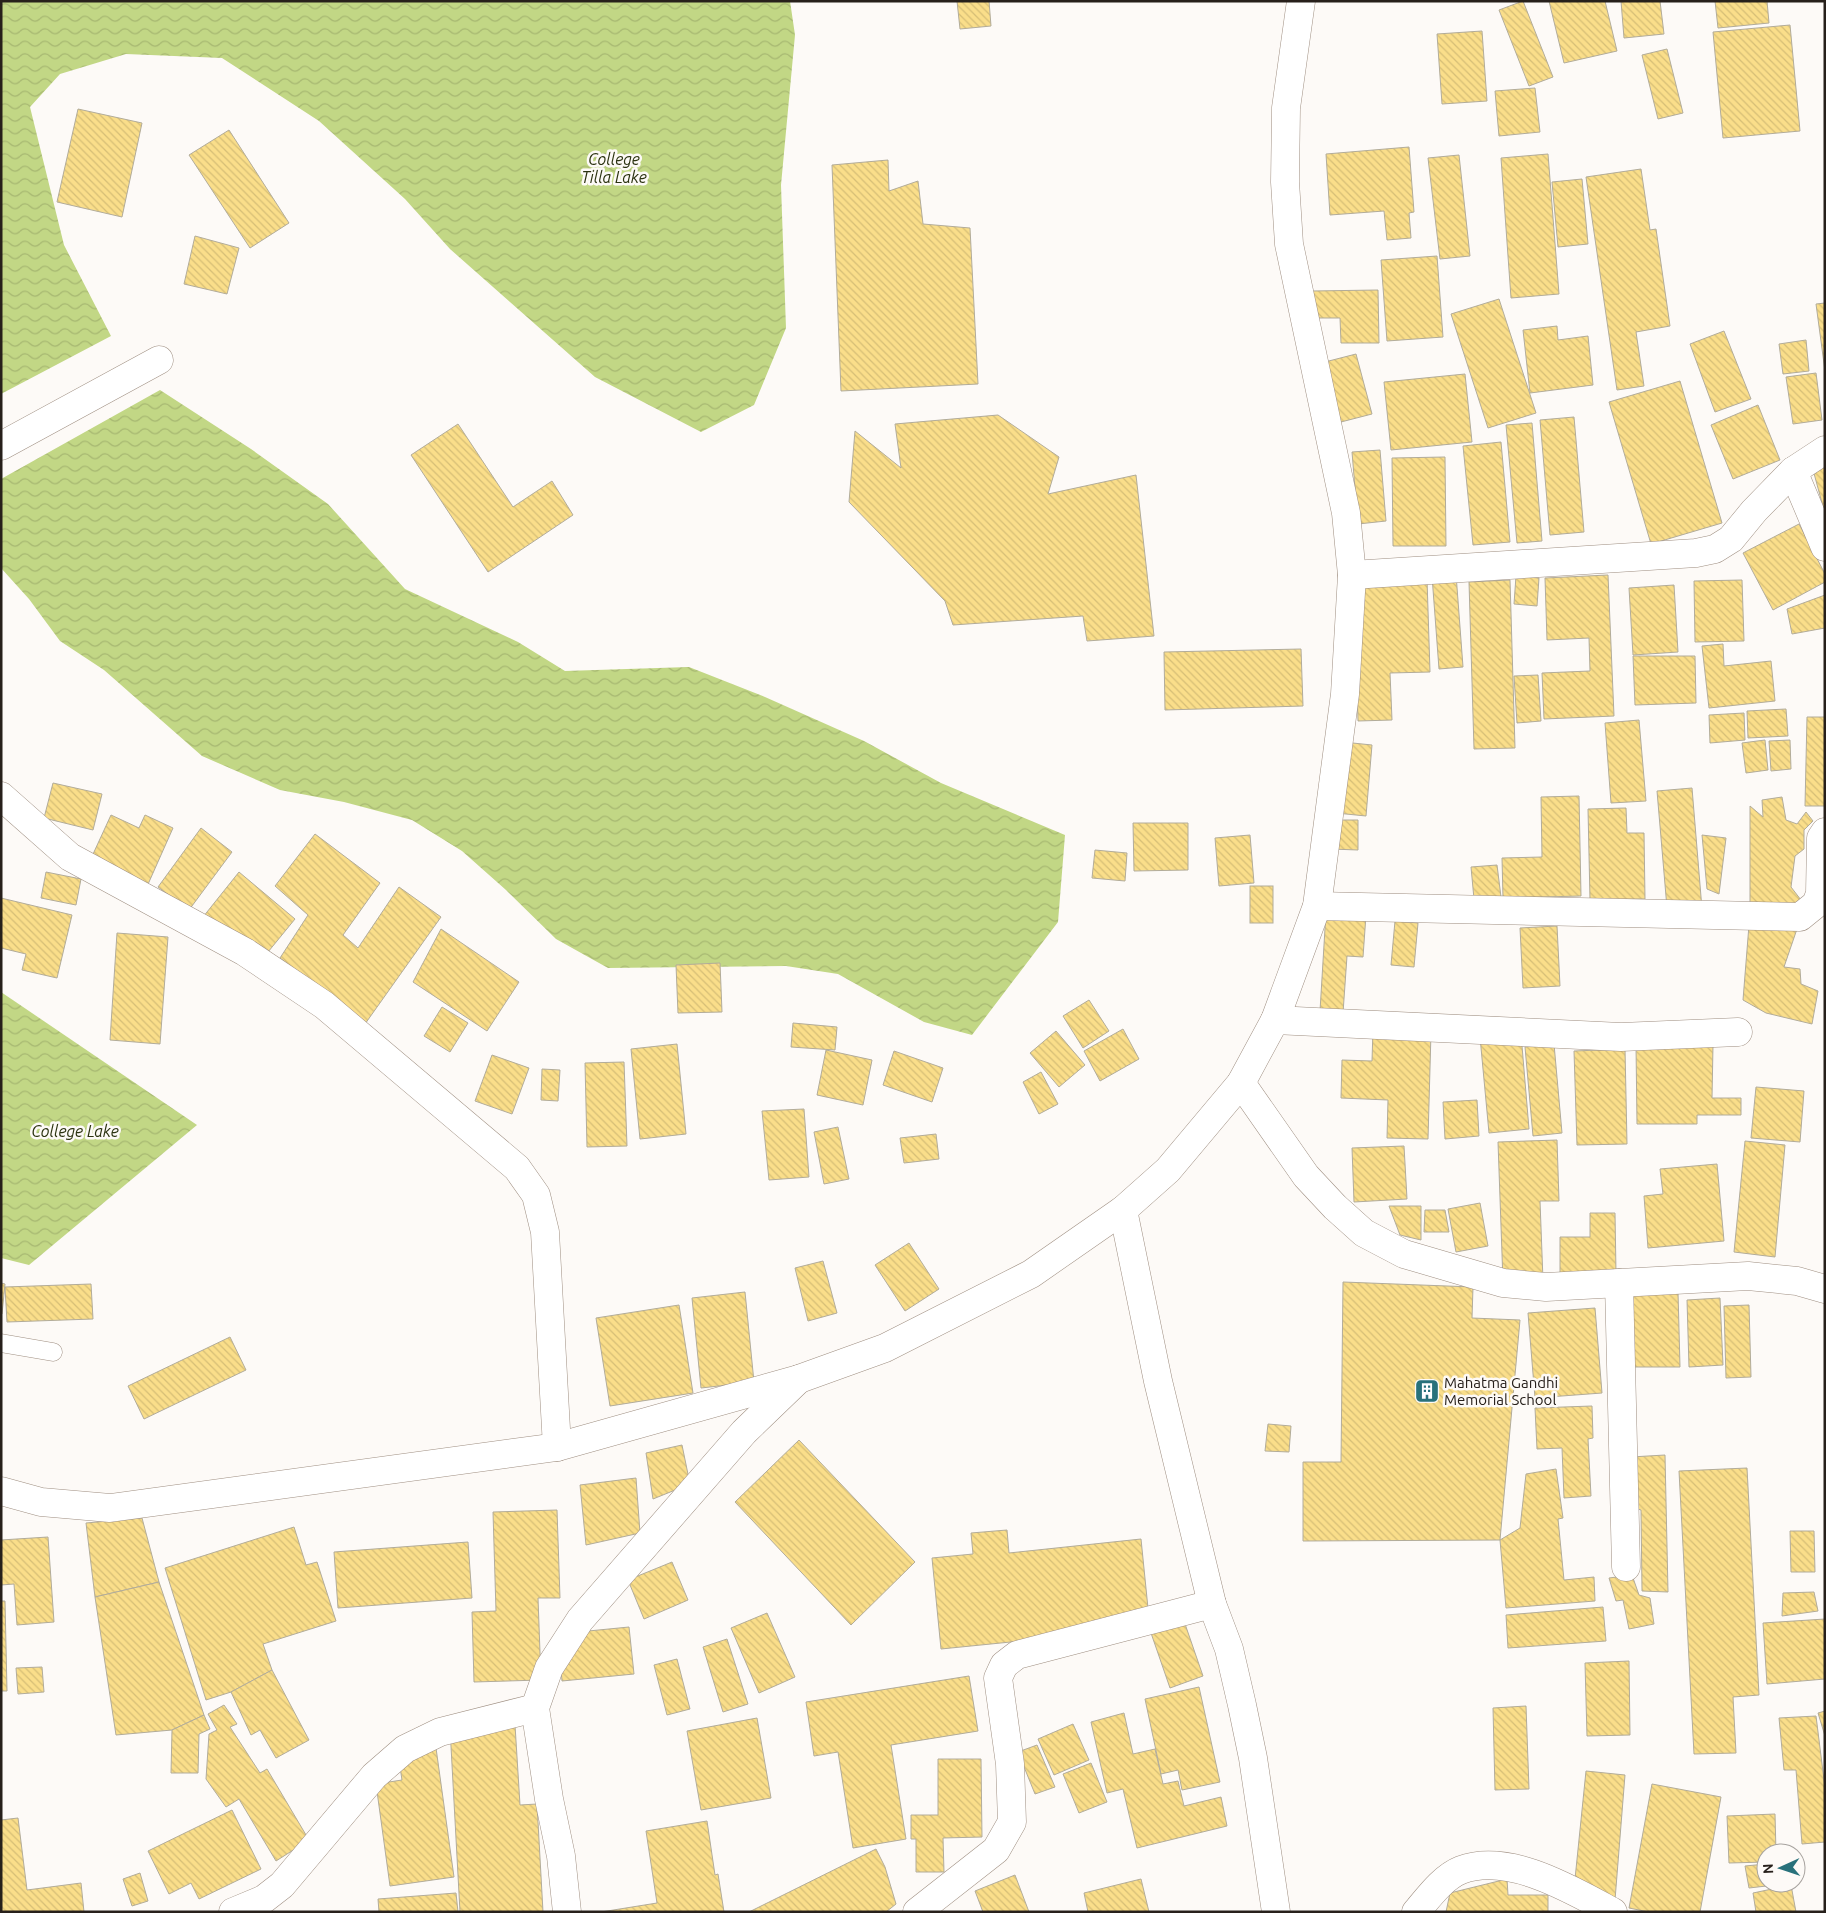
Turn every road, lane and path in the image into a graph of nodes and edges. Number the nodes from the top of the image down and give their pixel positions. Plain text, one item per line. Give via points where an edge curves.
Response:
1 (1301, 1) edge
2 (159, 360) dead end
3 (1, 446) edge
4 (1825, 450) edge
5 (1792, 471) junction
6 (1825, 548) edge
7 (1352, 575) junction
8 (1, 796) edge
9 (1825, 832) edge
10 (1318, 906) junction
11 (1275, 1020) junction
12 (1738, 1032) dead end
13 (1241, 1083) junction
14 (1123, 1210) junction
15 (1619, 1284) junction
16 (1825, 1290) edge
17 (1, 1343) edge
18 (53, 1352) dead end
19 (799, 1379) junction
20 (557, 1447) junction
21 (1, 1491) edge
22 (1626, 1567) dead end
23 (1212, 1604) junction
24 (535, 1708) junction
25 (233, 1912) edge
26 (567, 1912) edge
27 (917, 1912) edge
28 (1276, 1912) edge
29 (1416, 1912) edge
30 (1613, 1912) edge

1 - 7 street via 1286,108 1285,182 1289,244 1346,513
2 - 3 street
4 - 5 street
5 - 6 street
5 - 7 street via 1731,539 1715,549 1696,553
7 - 10 street via 1345,694
8 - 20 street via 70,857 245,952 324,1005 517,1168 536,1195 545,1232
9 - 10 street via 1821,838 1820,894 1816,904 1800,916
10 - 11 street
11 - 12 street via 1621,1037
11 - 13 street
13 - 14 street via 1168,1170
13 - 15 street via 1306,1176 1364,1233 1404,1254 1503,1283 1546,1287
14 - 19 street via 1031,1274 885,1348
14 - 23 street via 1158,1381
15 - 16 street via 1748,1276 1797,1281
15 - 22 street
17 - 18 lane
19 - 20 street
19 - 24 street via 744,1432 580,1620 548,1668
20 - 21 street via 110,1508 41,1502
23 - 27 street via 1017,1655 1004,1665 998,1678 1010,1764 1012,1822 996,1850
23 - 28 street via 1229,1650 1254,1758
24 - 25 street via 440,1732 405,1749 374,1776 282,1885 264,1899
24 - 26 street via 561,1856
29 - 30 street via 1450,1877 1460,1870 1477,1866 1523,1871 1578,1893

